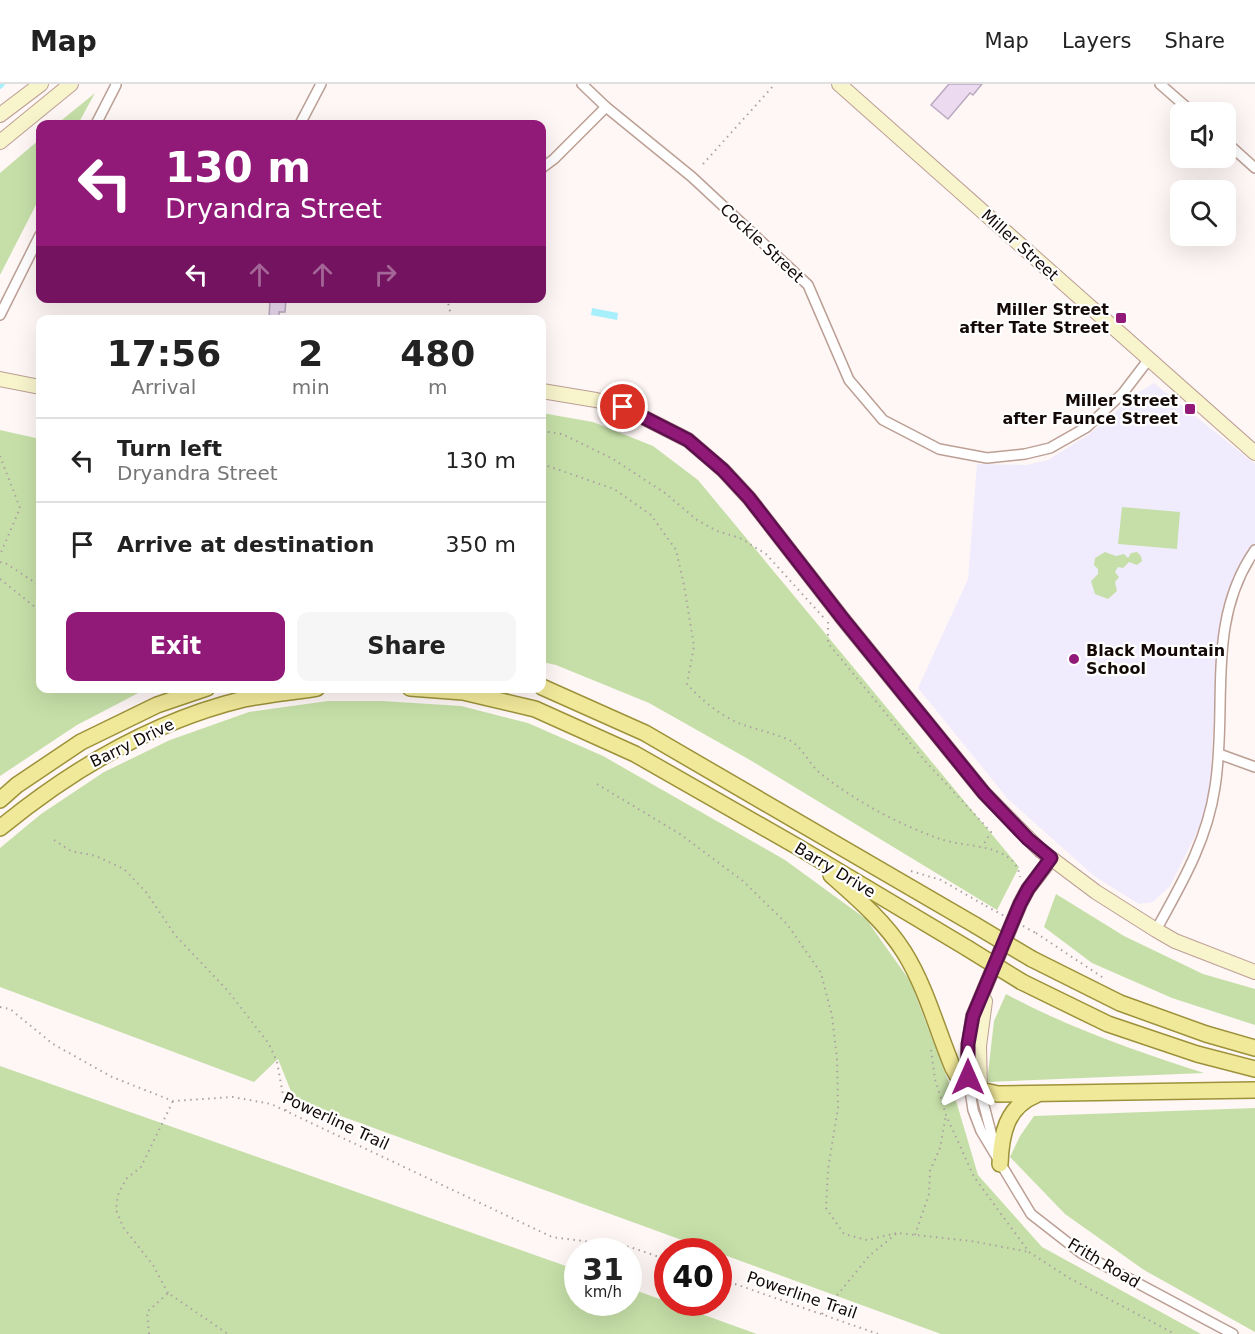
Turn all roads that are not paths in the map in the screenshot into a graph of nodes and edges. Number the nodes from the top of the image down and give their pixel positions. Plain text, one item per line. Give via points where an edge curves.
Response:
1 (40, 84) edge
2 (71, 84) edge
3 (116, 84) edge
4 (321, 84) edge
5 (582, 84) edge
6 (838, 84) edge
7 (1160, 84) edge
8 (1181, 102) edge
9 (606, 107) junction
10 (0, 115) edge
11 (98, 120) edge
12 (302, 120) edge
13 (0, 142) edge
14 (1236, 151) edge
15 (546, 165) edge
16 (1255, 168) edge
17 (36, 243) edge
18 (0, 315) edge
19 (1149, 359) junction
20 (0, 379) edge
21 (36, 386) edge
22 (546, 392) edge
23 (1255, 453) edge
24 (1255, 550) edge
25 (546, 689) edge
26 (192, 693) edge
27 (284, 693) edge
28 (467, 693) edge
29 (1219, 754) junction
30 (1255, 766) edge
31 (0, 800) edge
32 (0, 828) edge
33 (798, 848) junction
34 (1051, 858) junction
35 (1156, 930) junction
36 (1255, 972) edge
37 (1255, 1048) edge
38 (1255, 1070) edge
39 (974, 1087) junction
40 (1255, 1090) edge
41 (1038, 1094) junction
42 (1000, 1164) junction
43 (1233, 1334) edge

1 - 10 street
2 - 13 street
3 - 11 street
4 - 12 street
5 - 9 street, Cockle Street
6 - 19 street, Miller Street
7 - 8 street
9 - 15 street
9 - 19 street, Cockle Street via 692,177 808,285 849,380 883,420 939,449 987,458 1050,448 1087,427 1123,393
14 - 16 street
17 - 18 street
19 - 23 street, Miller Street
20 - 21 street
22 - 34 street via 623,407 688,440 723,470 984,793
24 - 29 street via 1233,589 1223,631
25 - 37 main road, Barry Drive, bridge via 645,733 1032,959 1120,1004
26 - 31 main road, Barry Drive via 157,705 81,742
27 - 32 main road, Barry Drive via 245,699 161,726 93,760
28 - 33 main road, Barry Drive via 535,709 635,754
29 - 30 street
29 - 35 street via 1207,825 1193,864
33 - 38 main road, Barry Drive, bridge via 1022,982 1108,1023
33 - 39 main road via 866,907 903,951 953,1068
34 - 35 street via 1095,892
34 - 39 street, Frith Road via 1020,904 989,978
35 - 36 street
39 - 41 main road via 998,1094
39 - 42 street, Frith Road
40 - 41 main road
41 - 42 main road via 1023,1101 1007,1120
42 - 43 street, Frith Road via 1031,1214 1081,1253

